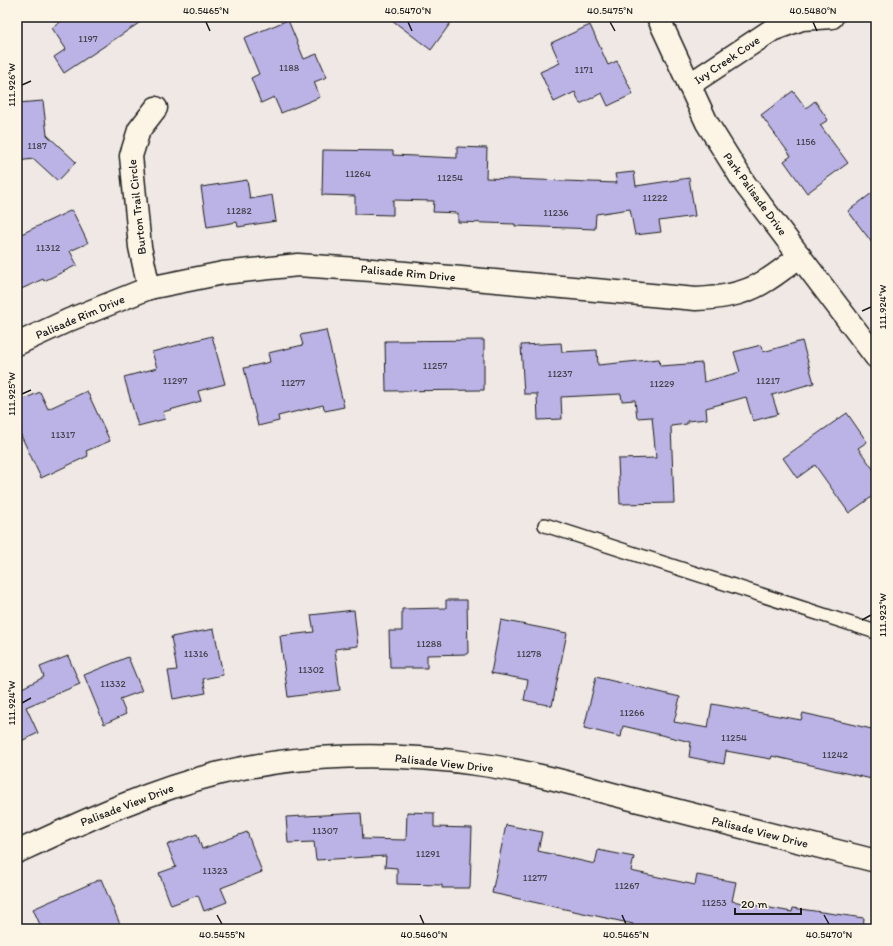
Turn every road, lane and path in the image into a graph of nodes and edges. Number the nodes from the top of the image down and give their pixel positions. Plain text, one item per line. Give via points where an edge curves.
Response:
1 (658, 17) edge
2 (832, 17) edge
3 (689, 86) junction
4 (156, 108) dead end
5 (800, 256) junction
6 (149, 288) junction
7 (17, 344) edge
8 (876, 357) edge
9 (546, 525) dead end
10 (876, 632) edge
11 (17, 852) edge
12 (876, 861) edge

1 - 3 street, Park Palisade Drive
2 - 3 street, Ivy Creek Cove via 802,19 772,30
3 - 5 street, Park Palisade Drive via 707,123 745,184
4 - 6 street, Burton Trail Circle via 139,130 131,156 140,248
5 - 6 street, Palisade Rim Drive via 762,284 740,293 717,298 696,299 298,265 223,272
5 - 8 street, Park Palisade Drive
6 - 7 street, Palisade Rim Drive
9 - 10 lane
11 - 12 street, Palisade View Drive via 92,817 156,792 222,773 287,761 415,757 478,764 536,775

